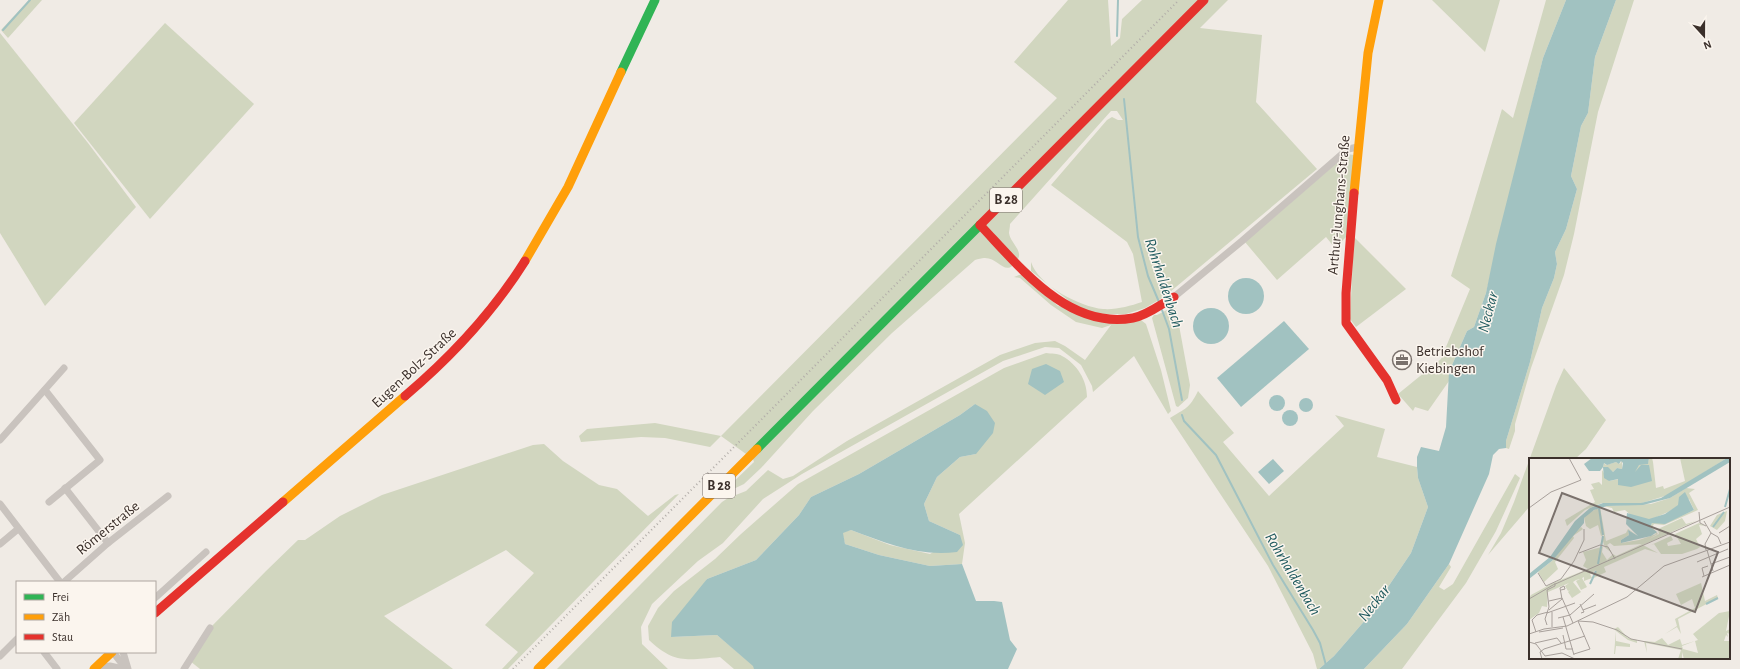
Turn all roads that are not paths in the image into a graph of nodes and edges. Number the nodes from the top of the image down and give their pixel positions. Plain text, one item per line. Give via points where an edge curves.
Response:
1 (655, 0) edge
2 (1204, 0) edge
3 (1379, 0) edge
4 (1358, 147) junction
5 (980, 225) junction
6 (1171, 299) joint
7 (64, 368) dead end
8 (45, 390) junction
9 (1396, 400) dead end
10 (0, 440) edge
11 (66, 488) junction
12 (168, 496) dead end
13 (49, 502) dead end
14 (0, 504) edge
15 (18, 529) junction
16 (108, 543) junction
17 (0, 544) edge
18 (206, 552) dead end
19 (59, 581) edge
20 (65, 581) edge
21 (156, 597) edge
22 (156, 612) edge
23 (210, 628) dead end
24 (16, 640) edge
25 (45, 653) edge
26 (109, 653) edge
27 (123, 653) edge
28 (0, 656) edge
29 (57, 669) edge
30 (95, 669) edge
31 (123, 669) edge
32 (127, 669) edge
33 (184, 669) edge
34 (538, 669) edge

1 - 22 street, Eugen-Bolz-Straße via 577,168 544,230 509,285 473,332 445,362
2 - 5 street, B 28
3 - 4 street, Arthur-Junghans-Straße via 1368,53
4 - 6 street via 1348,149
4 - 9 street, Arthur-Junghans-Straße via 1346,293 1346,323 1387,380
5 - 6 street via 1036,283 1056,299 1088,316 1107,320 1134,318
5 - 34 street, B 28
7 - 8 street
8 - 10 street
8 - 11 street via 100,460
11 - 13 street
11 - 16 street
12 - 16 street, Römerstraße
14 - 15 street
15 - 17 street
15 - 19 street
16 - 20 street, Römerstraße
18 - 21 street
23 - 33 street
24 - 28 street
25 - 29 street
26 - 30 street
26 - 32 street
27 - 32 street
30 - 31 street via 110,666

